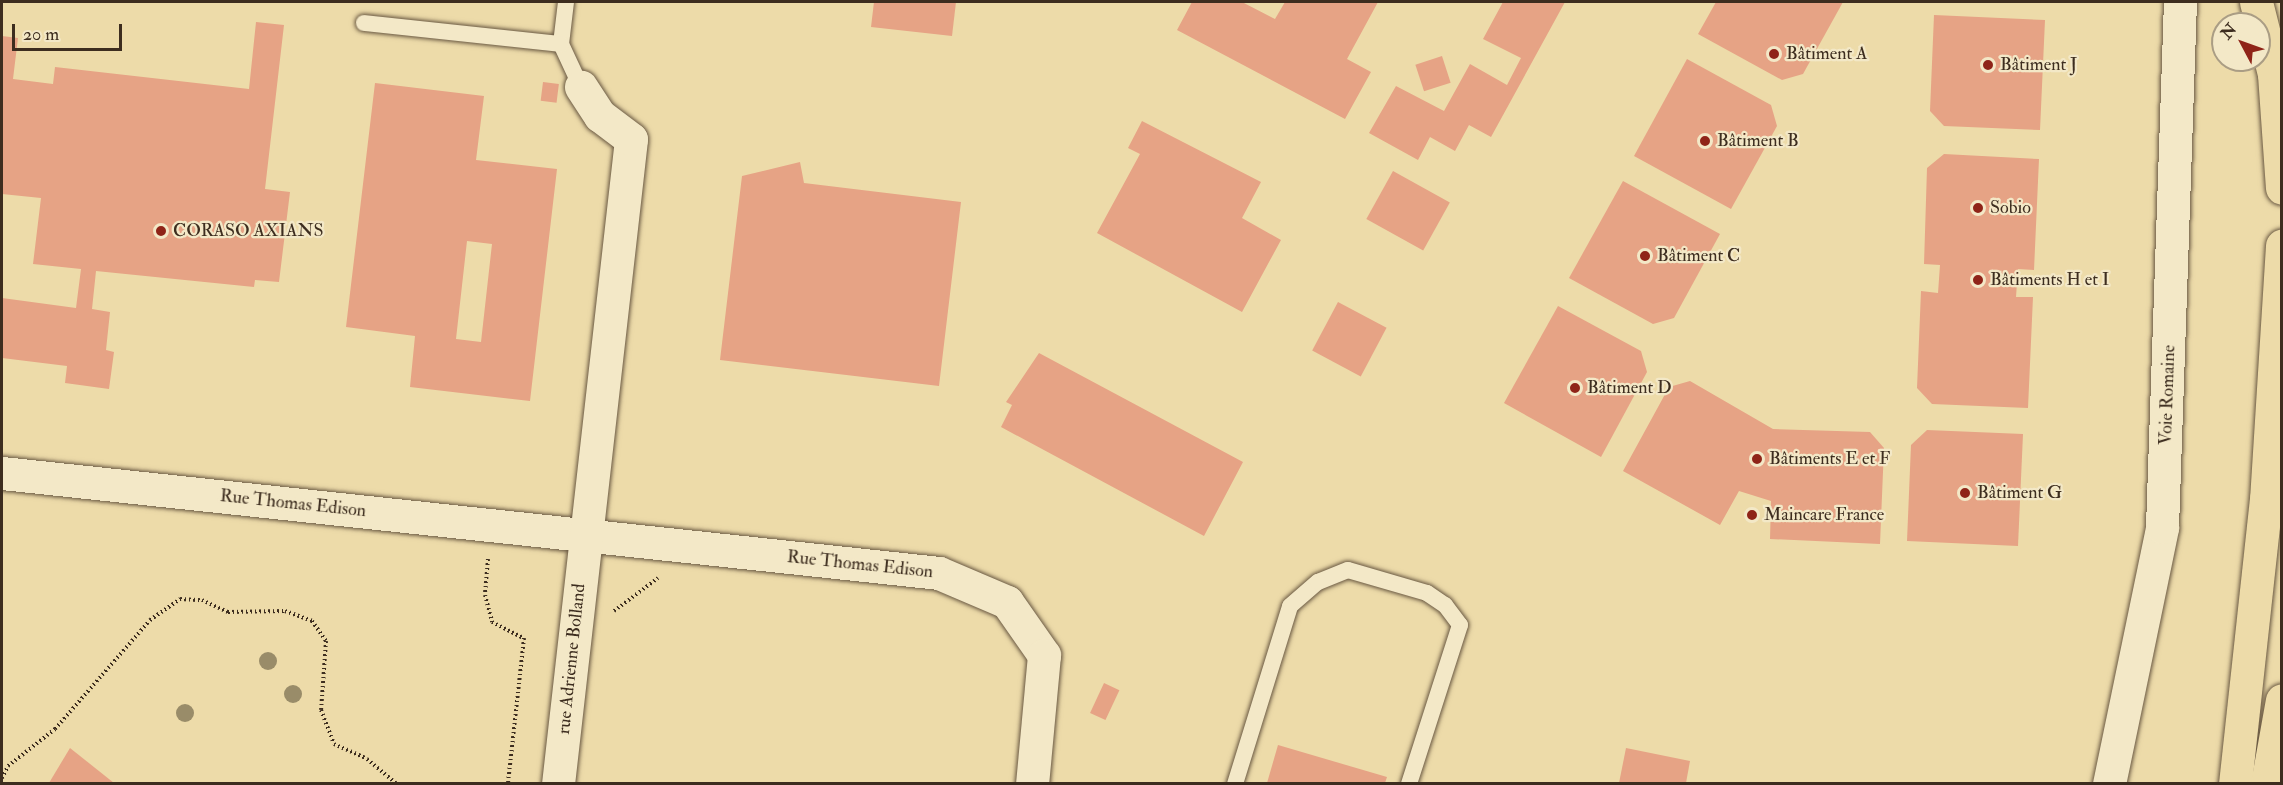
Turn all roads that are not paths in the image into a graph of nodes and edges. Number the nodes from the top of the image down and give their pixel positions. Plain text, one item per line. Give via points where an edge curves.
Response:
1 (566, 2) edge
2 (2180, 2) edge
3 (2256, 2) edge
4 (2266, 2) edge
5 (364, 22) dead end
6 (561, 44) junction
7 (2274, 74) junction
8 (581, 87) joint
9 (2282, 188) edge
10 (2282, 246) edge
11 (2, 473) edge
12 (585, 535) junction
13 (2282, 700) edge
14 (558, 783) edge
15 (1032, 783) edge
16 (1235, 783) edge
17 (1409, 783) edge
18 (2109, 783) edge
19 (2235, 783) edge
20 (2267, 783) edge

1 - 6 lane
2 - 18 street, Voie Romaine via 2162,527
3 - 7 highway
4 - 7 highway
5 - 6 lane
6 - 8 lane
7 - 9 highway
8 - 12 street via 600,116 631,140
10 - 19 highway via 2266,500
11 - 12 street, Rue Thomas Edison
12 - 14 street, rue Adrienne Bolland
12 - 15 street, Rue Thomas Edison via 939,573 1007,602 1044,655
13 - 20 highway
16 - 17 lane via 1290,606 1318,582 1348,570 1427,593 1445,604 1460,625

